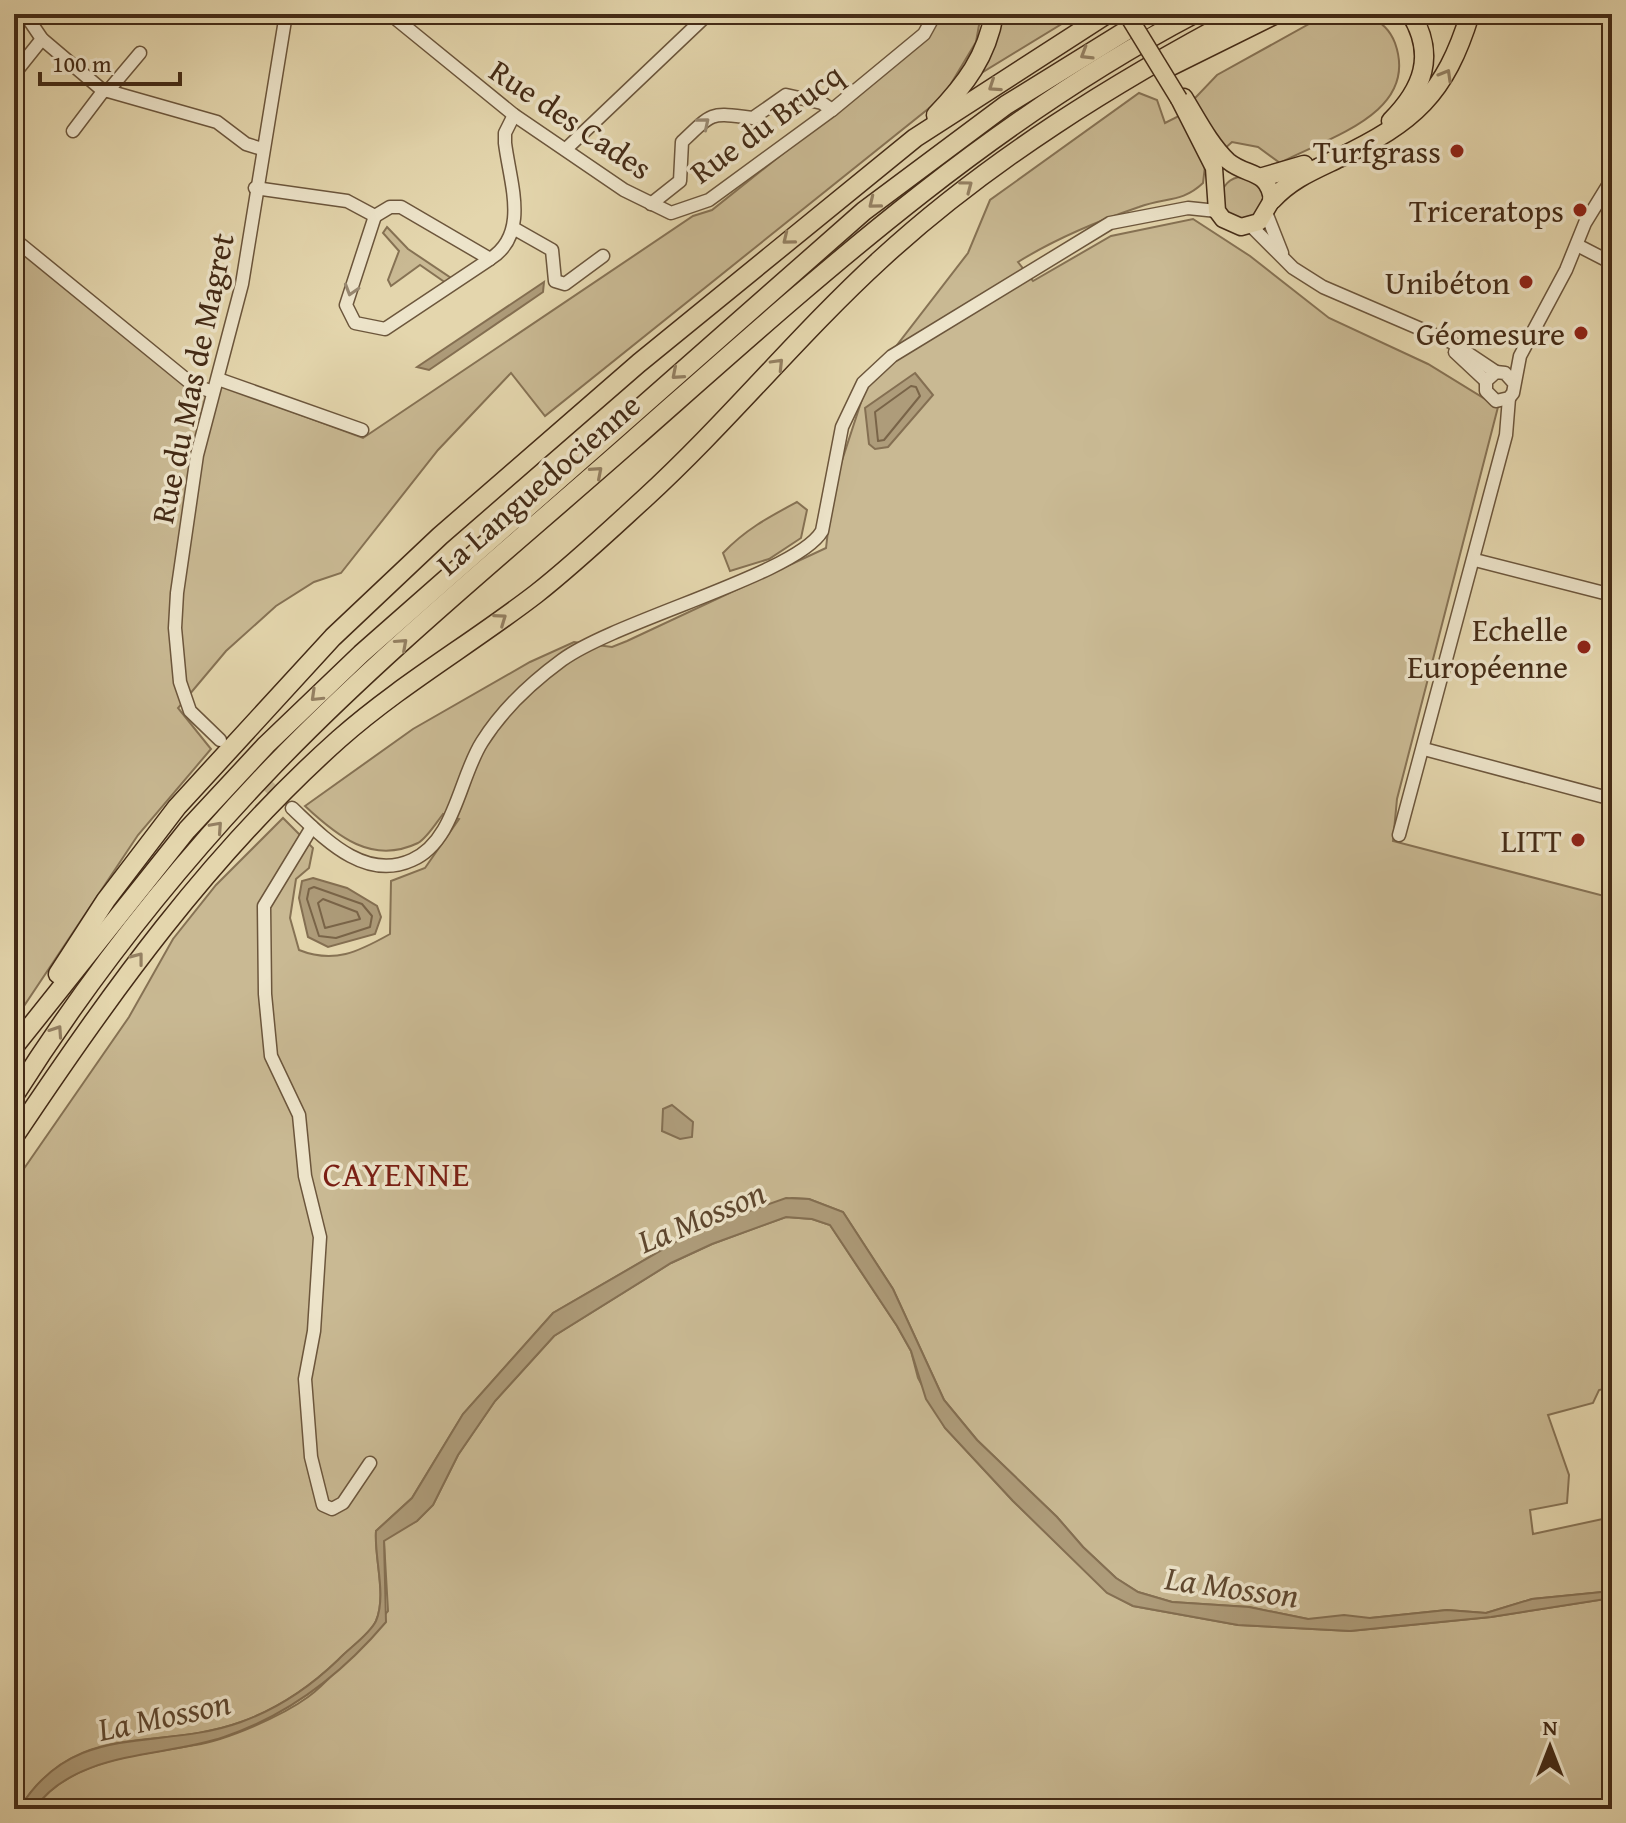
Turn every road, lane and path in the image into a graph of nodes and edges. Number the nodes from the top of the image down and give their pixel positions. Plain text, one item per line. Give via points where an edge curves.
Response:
1 (25, 14) edge
2 (286, 14) edge
3 (390, 14) edge
4 (708, 14) edge
5 (935, 14) edge
6 (994, 14) edge
7 (1107, 14) edge
8 (1130, 14) edge
9 (1153, 14) edge
10 (1194, 14) edge
11 (1244, 14) edge
12 (1276, 14) edge
13 (1411, 14) edge
14 (1470, 14) edge
15 (42, 39) junction
16 (140, 53) dead end
17 (14, 74) edge
18 (106, 90) junction
19 (1182, 98) junction
20 (832, 110) junction
21 (514, 115) junction
22 (1069, 115) junction
23 (73, 131) dead end
24 (915, 138) junction
25 (262, 149) junction
26 (566, 149) junction
27 (1243, 169) junction
28 (1263, 177) junction
29 (1612, 179) edge
30 (255, 188) junction
31 (1215, 190) junction
32 (651, 204) junction
33 (1188, 208) junction
34 (1269, 208) junction
35 (1217, 211) junction
36 (375, 216) junction
37 (1251, 226) junction
38 (515, 229) junction
39 (14, 239) edge
40 (1577, 245) junction
41 (603, 256) dead end
42 (1284, 256) junction
43 (490, 259) junction
44 (1612, 263) edge
45 (1520, 356) junction
46 (1496, 375) junction
47 (218, 379) junction
48 (1514, 383) junction
49 (213, 392) junction
50 (1502, 400) junction
51 (362, 430) dead end
52 (1475, 560) junction
53 (1612, 595) edge
54 (220, 740) tunnel mouth
55 (1424, 749) junction
56 (1612, 799) edge
57 (292, 808) tunnel mouth
58 (312, 827) junction
59 (1399, 835) dead end
60 (16, 1044) edge
61 (14, 1096) edge
62 (14, 1137) edge
63 (370, 1463) dead end

1 - 15 street
2 - 25 street, Rue du Mas de Magret
3 - 21 street, Rue des Cades
4 - 26 street
5 - 20 street, Rue du Brucq via 924,34
6 - 24 highway via 968,80
7 -> 24 highway
8 - 19 main road, bridge
9 -> 60 highway, La Languedocienne via 1006,105 864,211 349,664 187,830
61 -> 10 highway, La Languedocienne via 101,968 167,884 347,694 870,233 1034,110
11 - 22 highway
12 - 22 highway
13 - 28 highway via 1426,54 1418,89 1407,106 1358,140 1294,170
34 -> 14 highway via 1295,179 1382,138 1418,112 1448,72
15 - 17 street
15 - 18 street
16 - 18 street
18 - 23 street
18 - 25 street via 217,122
19 - 27 main road via 1216,147
19 - 31 main road via 1214,168
20 - 32 street, Rue du Brucq via 699,205 671,213
32 -> 20 street via 680,181 682,142 715,114 753,118 786,95
21 - 26 street, Rue des Cades
21 - 38 street via 505,143
62 -> 22 highway via 142,952 277,799 368,714 557,577 673,473 887,254 949,200
24 -> 60 highway via 639,363 333,637 216,762 140,854
25 - 30 street, Rue du Mas de Magret
26 - 32 street, Rue des Cades
27 - 28 main road
27 - 31 main road via 1226,174
28 - 34 main road
29 - 40 street
30 - 36 street via 347,201
30 - 47 street, Rue du Mas de Magret via 242,284
31 - 33 street
31 - 35 main road
33 - 35 street
33 - 58 street via 1110,223 892,356 863,383 842,427 822,531 815,543 786,561 630,623 563,659 507,708 480,744 443,830 413,860 392,865 360,861
34 - 37 main road
34 - 42 street
35 - 37 main road via 1231,224
36 - 43 street via 401,207
36 -> 43 street via 346,305 355,323 385,329
37 - 42 street
38 - 41 street via 552,250 559,284
38 - 43 street via 509,245
39 - 49 street via 193,385
40 - 44 street
40 - 45 street
42 - 46 street via 1323,287 1438,336
45 - 46 street
45 - 48 street
46 - 48 street
46 - 50 street via 1486,391
47 - 49 street, Rue du Mas de Magret
47 - 51 street
48 - 50 street
49 - 54 street, Rue du Mas de Magret via 197,455 175,628 176,664 190,711
50 - 52 street via 1504,444
52 - 53 street
52 - 55 street
55 - 56 street
55 - 59 street
57 - 58 street
58 - 63 street via 264,906 265,994 271,1056 299,1115 305,1176 320,1237 305,1402 323,1505 332,1509 343,1503

